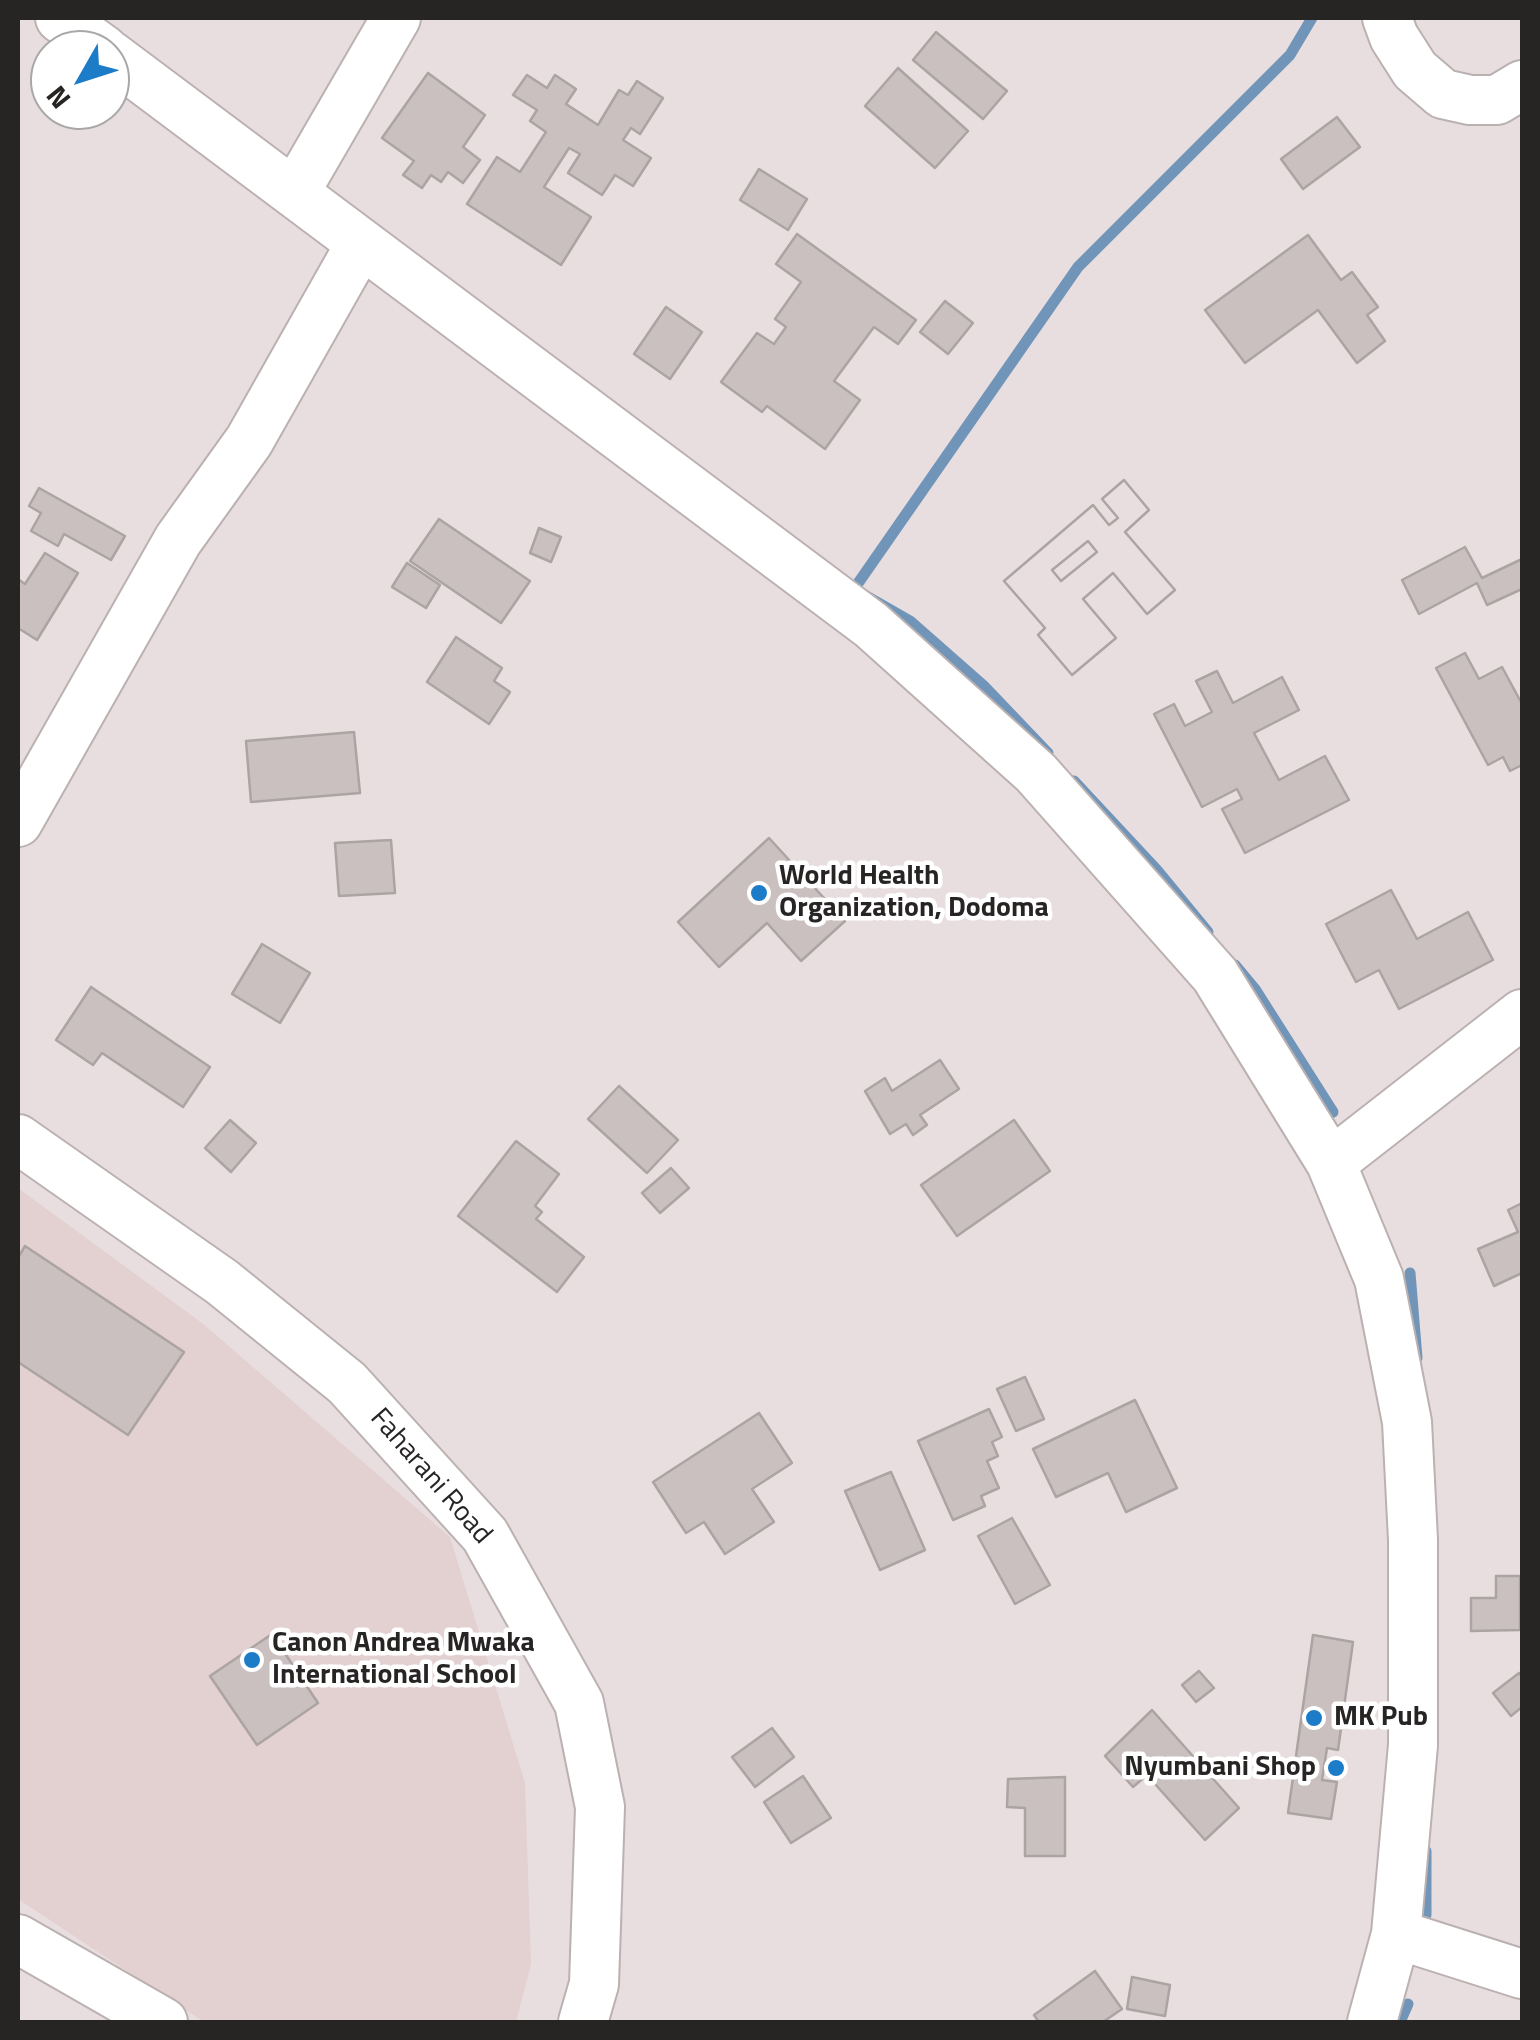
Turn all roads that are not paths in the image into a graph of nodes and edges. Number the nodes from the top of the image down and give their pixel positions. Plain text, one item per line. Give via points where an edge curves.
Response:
1 (396, 18) edge
2 (1387, 18) edge
3 (130, 70) edge
4 (1522, 84) edge
5 (294, 192) junction
6 (362, 243) junction
7 (18, 822) edge
8 (1522, 1014) edge
9 (18, 1139) edge
10 (1331, 1163) junction
11 (1396, 1934) junction
12 (18, 1939) edge
13 (1522, 1974) edge
14 (163, 2022) edge
15 (582, 2022) edge
16 (1372, 2022) edge

1 - 5 street
2 - 4 street via 1415,70 1443,94 1496,100
3 - 5 street
5 - 6 street
6 - 7 street via 249,440 178,540
6 - 10 street via 871,626 1036,773 1215,975
8 - 10 street
9 - 15 street, Faharani Road via 222,1282 347,1383 485,1535 579,1703 600,1807 594,1984
10 - 11 street via 1378,1279 1407,1422 1414,1745
11 - 13 street
11 - 16 street
12 - 14 street

